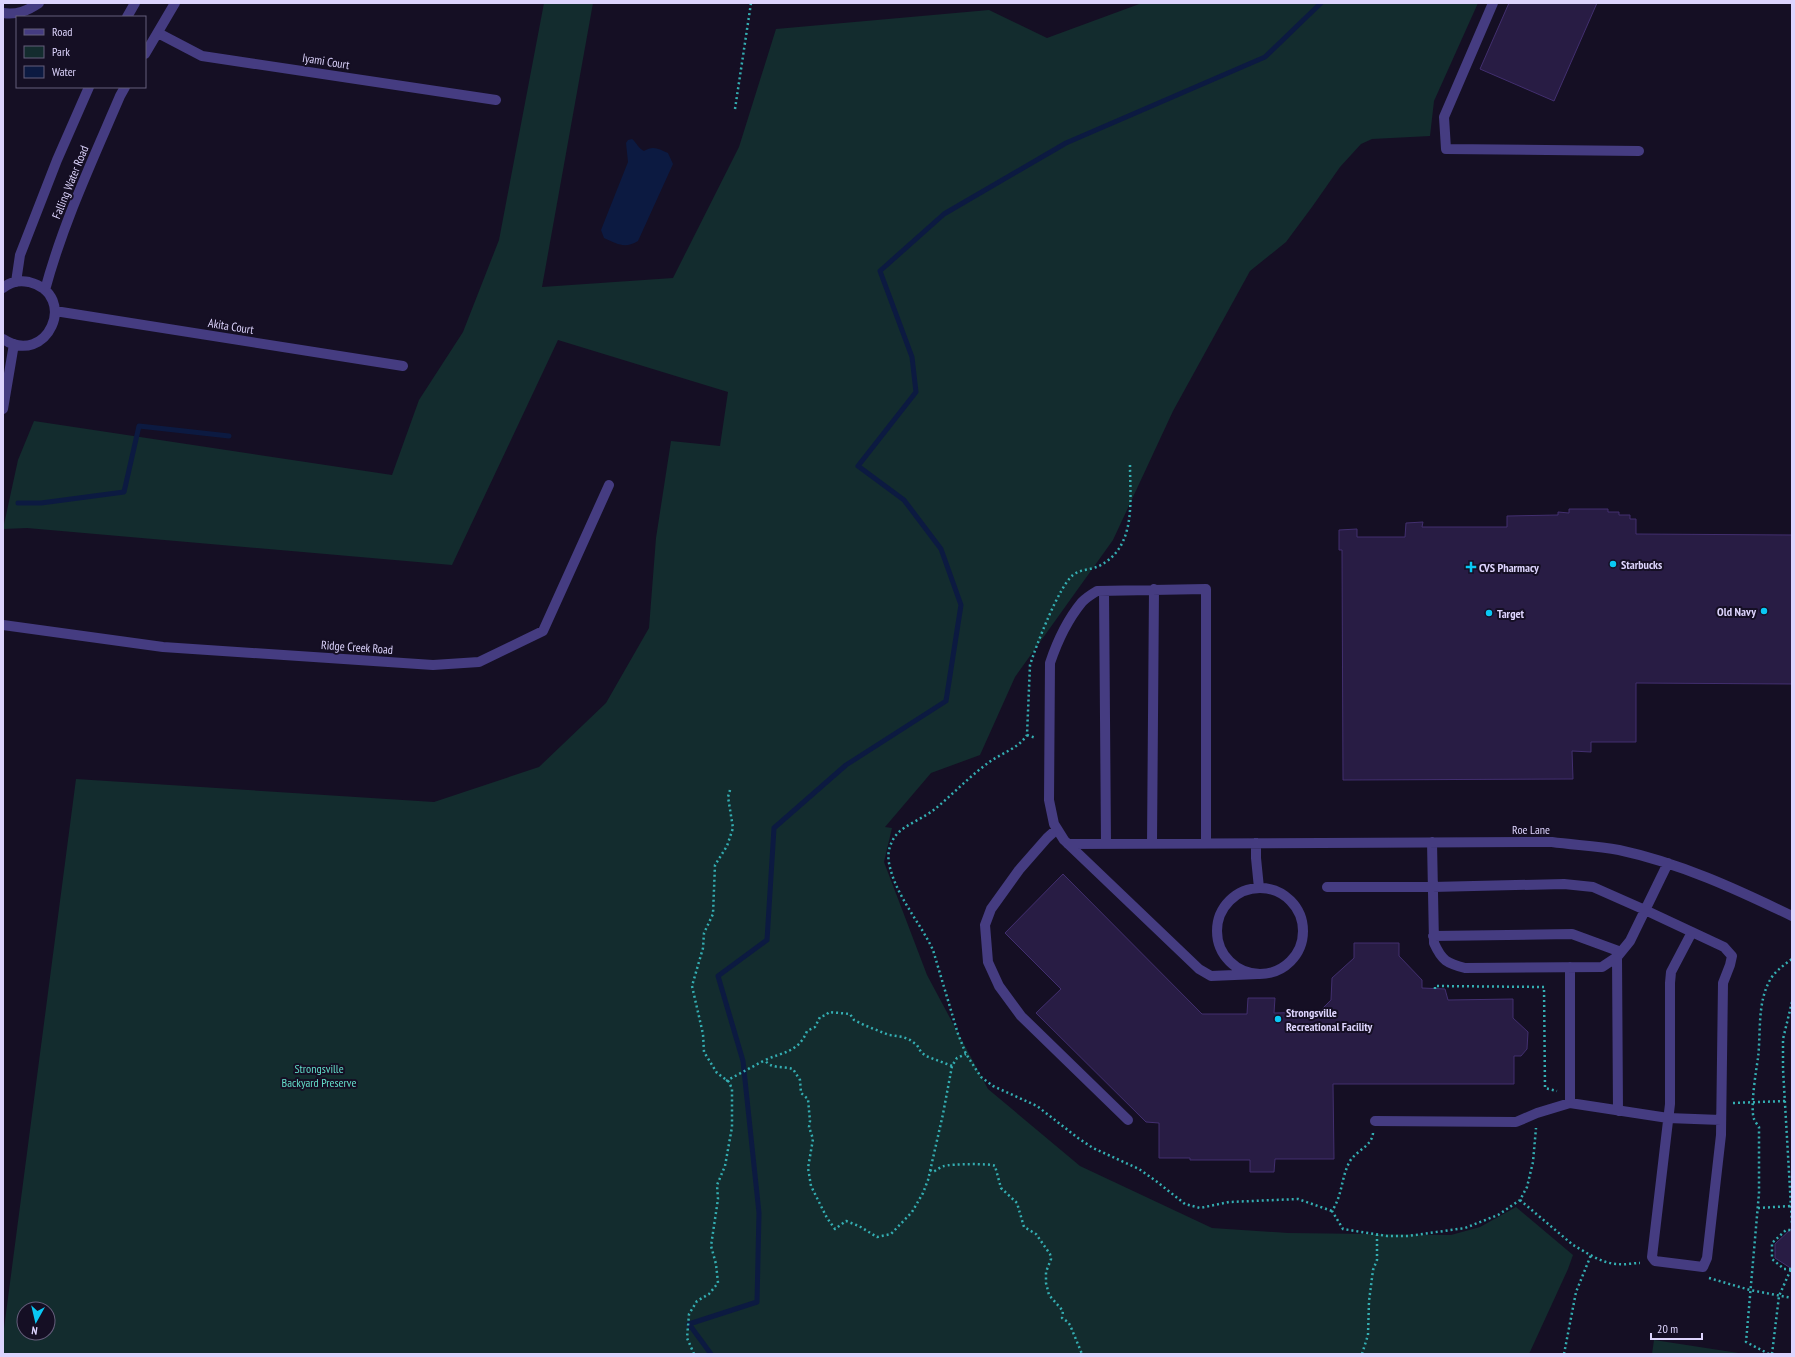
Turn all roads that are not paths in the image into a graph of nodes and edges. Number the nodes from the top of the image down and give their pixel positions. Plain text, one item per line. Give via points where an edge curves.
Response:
1 (39, 3) edge
2 (135, 3) edge
3 (175, 3) edge
4 (1493, 3) edge
5 (3, 13) edge
6 (128, 16) edge
7 (158, 33) junction
8 (146, 52) edge
9 (89, 88) edge
10 (124, 88) edge
11 (496, 100) dead end
12 (1639, 151) dead end
13 (16, 282) junction
14 (3, 288) edge
15 (46, 290) junction
16 (55, 311) junction
17 (3, 339) edge
18 (14, 344) junction
19 (403, 366) dead end
20 (3, 409) edge
21 (609, 485) dead end
22 (1154, 589) junction
23 (1104, 591) junction
24 (3, 625) edge
25 (1057, 829) junction
26 (1432, 842) junction
27 (1206, 843) junction
28 (1256, 843) junction
29 (1068, 844) junction
30 (1106, 844) junction
31 (1152, 844) junction
32 (1668, 863) junction
33 (1327, 887) dead end
34 (1432, 887) junction
35 (1259, 888) junction
36 (1645, 910) junction
37 (1792, 916) edge
38 (1692, 932) junction
39 (1433, 936) junction
40 (1619, 954) junction
41 (1570, 968) junction
42 (1258, 974) junction
43 (1570, 1103) junction
44 (1618, 1110) junction
45 (1668, 1118) junction
46 (1128, 1120) dead end
47 (1721, 1120) junction
48 (1375, 1121) road end

1 - 5 street via 22,12
2 - 6 street
3 - 7 street
4 - 12 street via 1444,117 1446,149
7 - 8 street
7 - 11 street, Iyami Court via 202,56
9 - 13 street, Falling Water Road via 20,255
10 - 15 street, Falling Water Road via 89,168 53,262
13 - 14 street
13 - 15 street via 32,282
15 - 16 street
16 - 18 street via 51,330 44,338 24,346
16 - 19 street, Akita Court
17 - 18 street
18 - 20 street
21 - 24 street, Ridge Creek Road via 543,632 479,662 433,665 163,647
22 - 23 street
22 - 27 street via 1206,589
22 - 31 street
23 - 25 street via 1097,591 1083,601 1070,620 1050,663 1049,800
23 - 30 street
25 - 29 street
25 - 46 street via 1019,870 991,908 985,925 988,962 999,986 1021,1016
26 - 28 street, Roe Lane
26 - 32 street, Roe Lane via 1552,842 1618,850
26 - 34 street
27 - 28 street, Roe Lane
27 - 31 street, Roe Lane
28 - 35 street
29 - 30 street, Roe Lane
29 - 42 street via 1199,969 1211,976
30 - 31 street, Roe Lane
32 - 36 street
32 - 37 street, Roe Lane via 1726,884
33 - 34 street
34 - 36 street via 1564,884 1593,887
34 - 39 street
35 - 42 street via 1249,889 1231,899 1224,907 1217,925 1219,946 1227,958 1239,969
35 - 42 street via 1276,891 1291,900 1298,909 1304,931 1298,954 1290,963 1270,974
36 - 38 street
36 - 40 street via 1630,941
38 - 45 street via 1671,972
38 - 47 street via 1724,947 1732,956 1722,983
39 - 40 street via 1572,934
39 - 41 street via 1439,955 1448,964 1465,968
40 - 41 street via 1602,967
40 - 44 street
41 - 43 street
43 - 44 street
43 - 48 street via 1516,1122
44 - 45 street
45 - 47 street
45 - 47 street via 1652,1257 1655,1261 1703,1267 1707,1258

